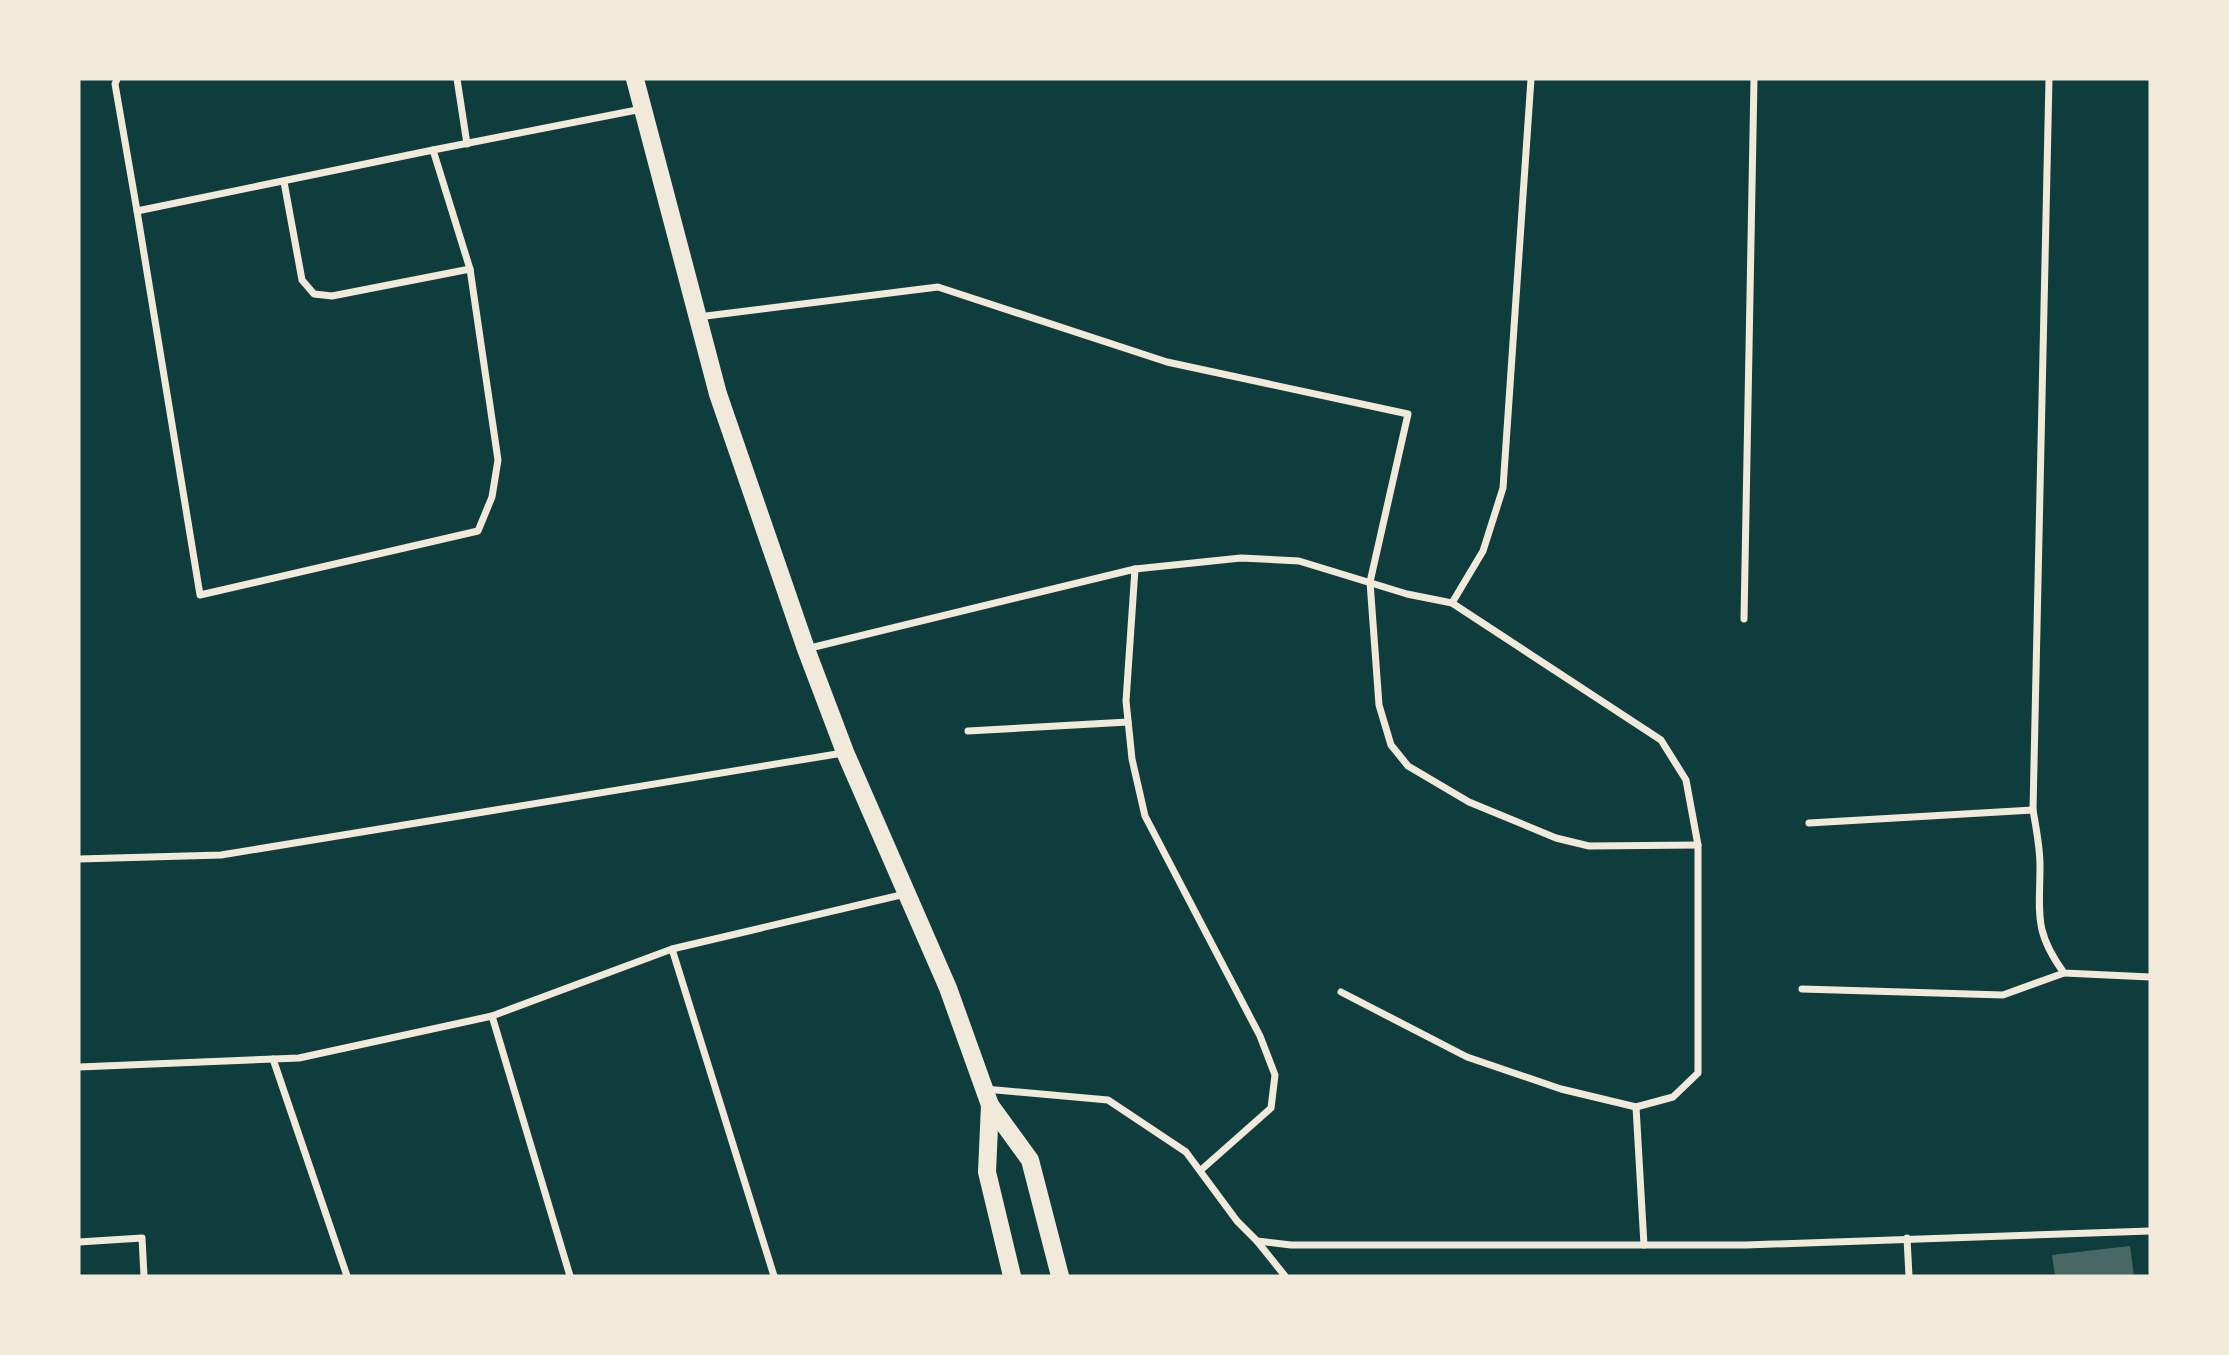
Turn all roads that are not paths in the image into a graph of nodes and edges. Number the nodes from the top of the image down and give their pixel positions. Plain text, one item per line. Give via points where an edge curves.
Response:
1 (117, 79) edge
2 (457, 79) edge
3 (635, 79) edge
4 (1531, 79) edge
5 (1754, 79) edge
6 (2049, 79) edge
7 (643, 109) junction
8 (467, 144) junction
9 (433, 150) junction
10 (284, 182) junction
11 (138, 211) junction
12 (470, 269) junction
13 (697, 317) junction
14 (1135, 569) junction
15 (1370, 582) junction
16 (1452, 603) junction
17 (1744, 619) dead end
18 (806, 649) junction
19 (1128, 722) junction
20 (968, 731) dead end
21 (845, 752) junction
22 (2033, 810) junction
23 (1809, 823) dead end
24 (1698, 845) junction
25 (79, 859) edge
26 (905, 894) junction
27 (672, 949) junction
28 (2064, 973) junction
29 (2150, 977) edge
30 (1802, 989) dead end
31 (1341, 992) dead end
32 (492, 1016) junction
33 (273, 1059) junction
34 (79, 1068) edge
35 (987, 1097) junction
36 (1636, 1107) junction
37 (1201, 1170) junction
38 (2150, 1231) edge
39 (1907, 1238) junction
40 (1257, 1241) junction
41 (79, 1242) edge
42 (1644, 1245) junction
43 (144, 1276) edge
44 (347, 1276) edge
45 (570, 1276) edge
46 (774, 1276) edge
47 (1012, 1276) edge
48 (1060, 1276) edge
49 (1285, 1276) edge
50 (1909, 1276) edge

1 - 11 street
2 - 8 street
3 - 7 main road
4 - 16 street via 1503,488 1483,551
5 - 17 street
6 - 22 street
7 - 8 street
7 - 13 main road
8 - 9 street
9 - 10 street
9 - 12 street
10 - 11 street
10 - 12 street via 302,281 314,294 331,296
11 - 12 street via 200,595 478,531 492,497 498,460
13 - 15 street via 938,287 1167,362 1408,414
13 - 18 main road via 718,394
14 - 15 street via 1241,558 1299,561
14 - 18 street
14 - 19 street
15 - 16 street
15 - 24 street via 1379,705 1391,745 1408,766 1469,802 1556,838 1589,846
16 - 24 street via 1661,740 1686,780
18 - 21 main road
19 - 20 street
19 - 37 street via 1145,816 1260,1036 1275,1076 1271,1108
21 - 25 street via 221,855
21 - 26 main road
22 - 23 street
22 - 28 street via 2040,862 2038,921 2046,948
24 - 36 street via 1698,1073 1673,1097
26 - 27 street
26 - 35 main road via 948,988
27 - 32 street
27 - 46 street
28 - 29 street
28 - 30 street via 2003,995
31 - 36 street via 1467,1057 1561,1089
32 - 33 street via 299,1058
32 - 45 street
33 - 34 street
33 - 44 street
35 - 37 street via 1108,1100 1186,1152
35 - 47 main road via 987,1172
35 - 48 main road via 1030,1160
36 - 42 street
37 - 40 street
38 - 39 street
39 - 42 street
39 - 50 street
40 - 42 street via 1291,1245
40 - 49 street
41 - 43 street via 142,1238

